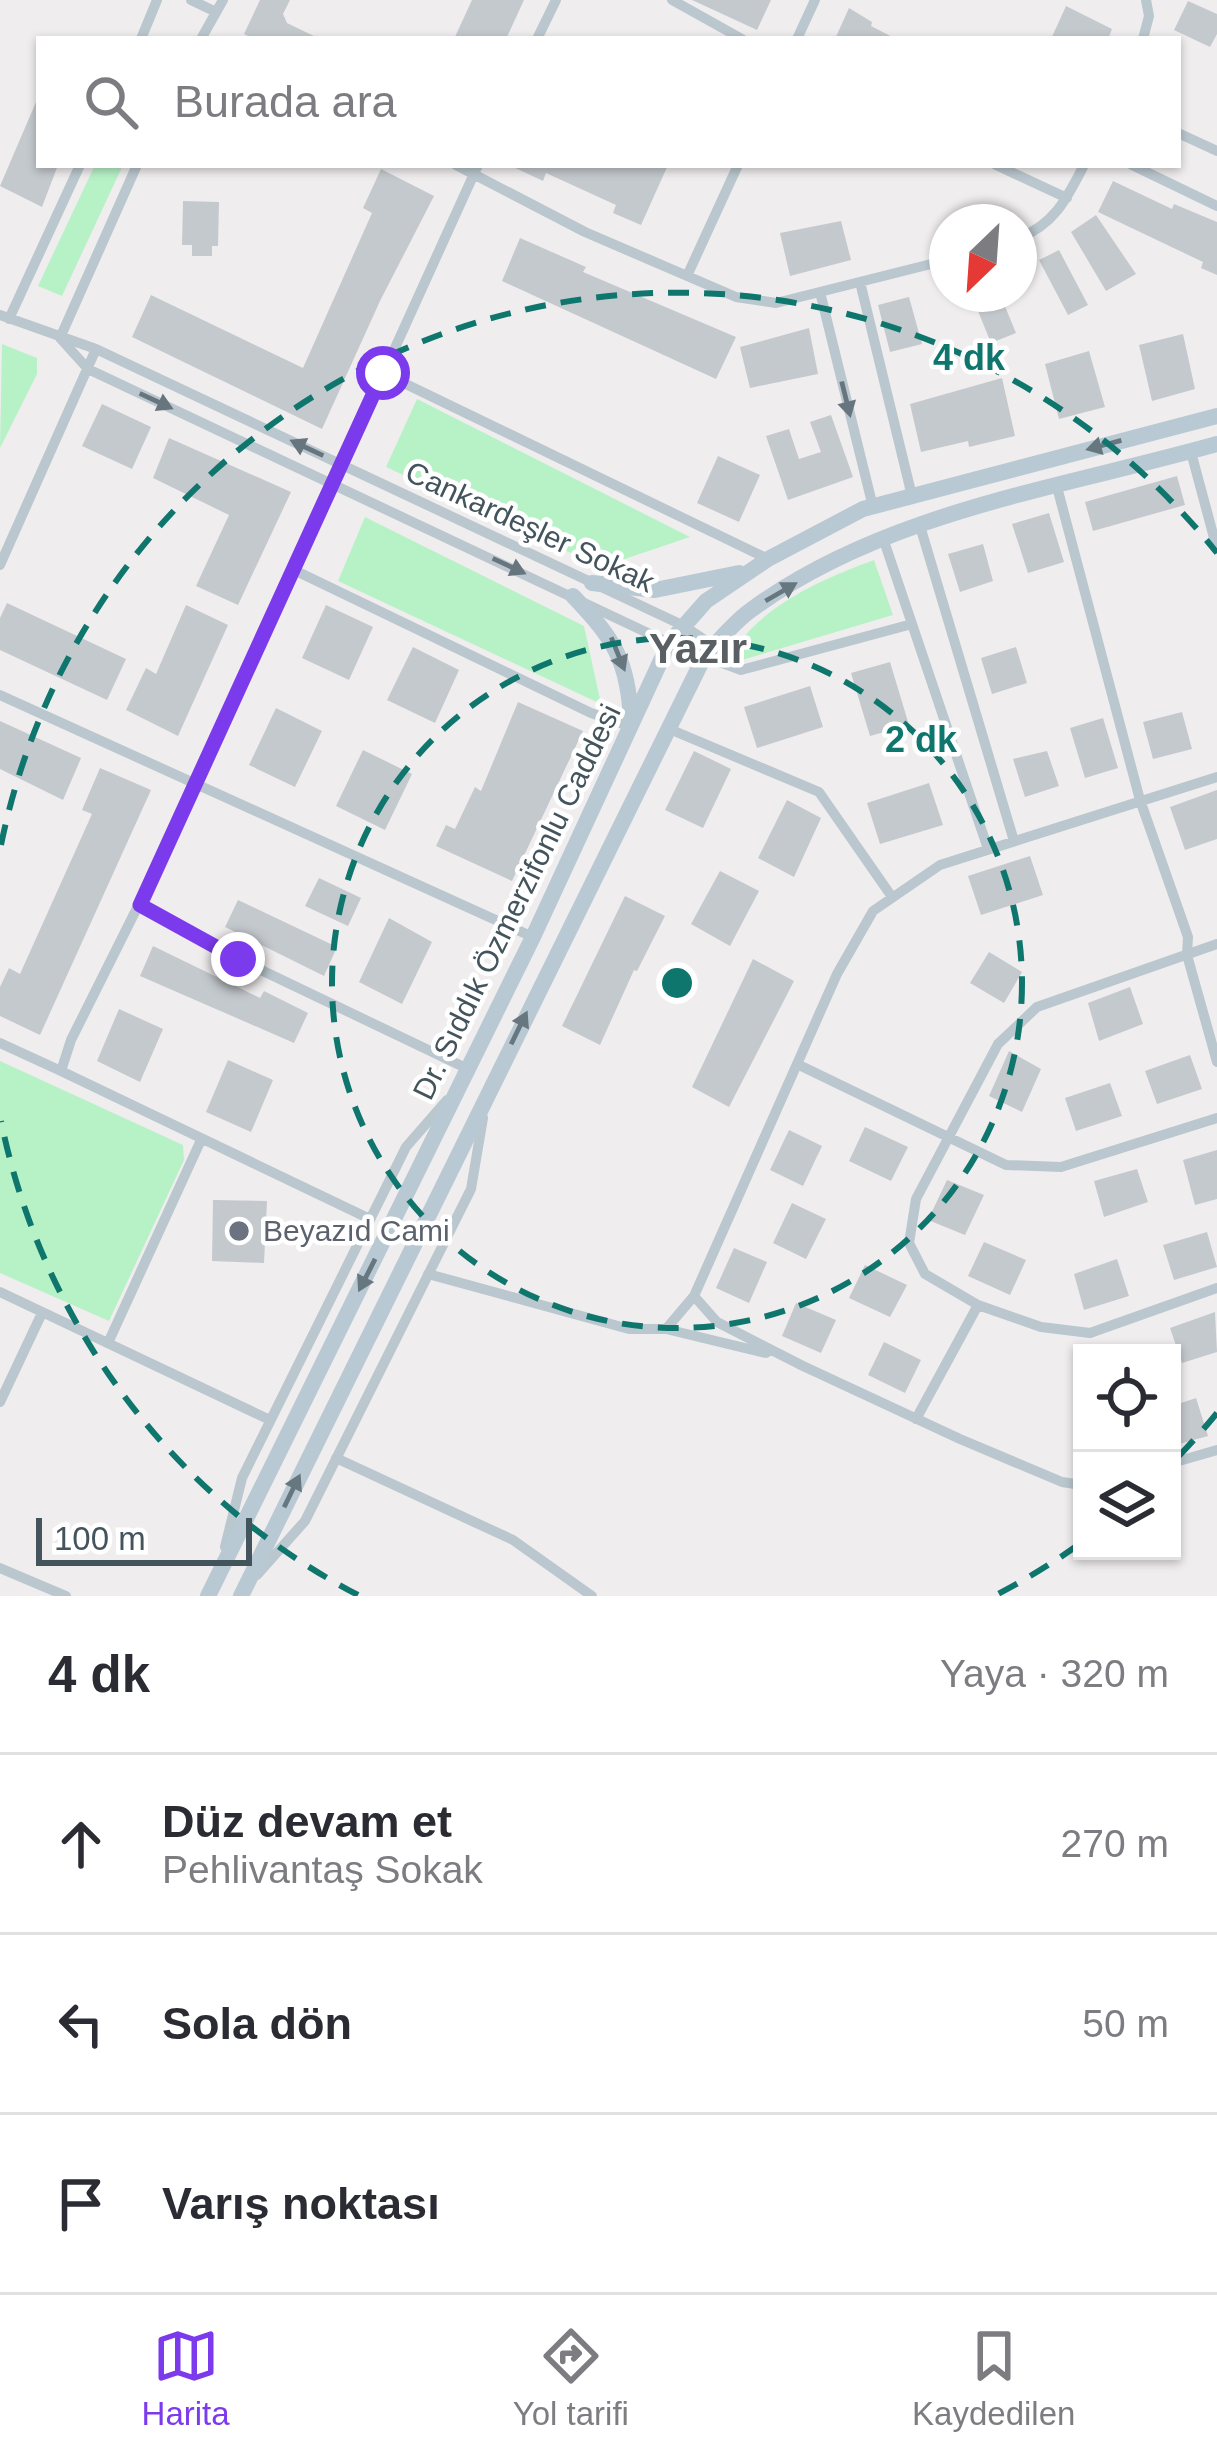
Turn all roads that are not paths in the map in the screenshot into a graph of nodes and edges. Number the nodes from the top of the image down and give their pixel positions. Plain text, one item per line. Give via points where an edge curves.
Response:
1 (157, 0) edge
2 (191, 0) edge
3 (556, 0) edge
4 (672, 0) edge
5 (815, 0) edge
6 (1146, 0) edge
7 (219, 6) edge
8 (143, 36) edge
9 (203, 36) edge
10 (538, 36) edge
11 (737, 36) edge
12 (798, 36) edge
13 (1144, 36) edge
14 (1181, 134) edge
15 (1217, 151) edge
16 (79, 168) edge
17 (136, 168) edge
18 (737, 168) edge
19 (1002, 168) edge
20 (1082, 168) edge
21 (1138, 168) edge
22 (476, 169) edge
23 (1066, 198) junction
24 (1217, 206) edge
25 (1037, 231) edge
26 (929, 265) edge
27 (687, 276) junction
28 (860, 282) junction
29 (820, 292) junction
30 (5, 317) edge
31 (59, 338) junction
32 (96, 349) junction
33 (88, 369) junction
34 (383, 373) junction
35 (1217, 416) edge
36 (1217, 444) edge
37 (1191, 452) junction
38 (341, 465) junction
39 (332, 485) junction
40 (1057, 487) junction
41 (912, 496) junction
42 (873, 506) junction
43 (920, 526) junction
44 (884, 541) junction
45 (1217, 549) edge
46 (768, 559) junction
47 (0, 565) edge
48 (294, 570) junction
49 (752, 570) junction
50 (592, 583) junction
51 (573, 596) junction
52 (912, 624) junction
53 (682, 625) junction
54 (669, 643) junction
55 (709, 650) junction
56 (0, 695) edge
57 (632, 727) junction
58 (667, 728) junction
59 (1217, 777) edge
60 (197, 784) junction
61 (1140, 800) junction
62 (1014, 841) junction
63 (988, 849) junction
64 (892, 897) junction
65 (140, 905) junction
66 (533, 937) junction
67 (1217, 944) edge
68 (1187, 955) junction
69 (0, 1043) edge
70 (1217, 1063) edge
71 (797, 1064) junction
72 (61, 1071) junction
73 (464, 1076) junction
74 (487, 1094) junction
75 (1217, 1118) edge
76 (947, 1139) junction
77 (201, 1140) junction
78 (370, 1219) junction
79 (428, 1274) junction
80 (1217, 1288) edge
81 (0, 1292) edge
82 (694, 1296) junction
83 (978, 1305) junction
84 (42, 1313) junction
85 (666, 1329) junction
86 (107, 1343) junction
87 (803, 1366) junction
88 (0, 1402) edge
89 (916, 1419) junction
90 (270, 1420) junction
91 (1217, 1450) edge
92 (336, 1458) junction
93 (1181, 1460) edge
94 (1073, 1484) edge
95 (0, 1567) edge
96 (219, 1573) junction
97 (242, 1593) edge
98 (66, 1596) edge
99 (208, 1596) edge
100 (592, 1596) edge

1 - 8 street
2 - 7 street
3 - 10 street
4 - 11 street
5 - 12 street
6 - 13 street
7 - 9 street
14 - 15 street
16 - 30 street
17 - 31 street
18 - 27 street
19 - 23 street
20 - 23 street
21 - 24 street
22 - 27 street via 586,232
22 - 34 street
23 - 25 street
26 - 28 street
27 - 29 street via 776,303
28 - 29 street
28 - 41 street
29 -> 42 street
30 - 31 street, Cankardeşler Sokak
31 - 32 street, Cankardeşler Sokak
31 - 33 street, Cankardeşler Sokak
32 - 33 street
38 -> 32 street, Cankardeşler Sokak
33 -> 39 street, Cankardeşler Sokak
33 - 47 street
34 - 38 street
34 - 46 street
35 -> 41 main road, Dr. Sıddık Özmerzifonlu Caddesi
36 - 37 main road, Dr. Sıddık Özmerzifonlu Caddesi
37 - 40 main road, Dr. Sıddık Özmerzifonlu Caddesi
37 - 45 street
38 - 39 street
38 - 50 street, Cankardeşler Sokak
39 - 48 street
39 -> 51 street, Cankardeşler Sokak
40 - 43 main road, Dr. Sıddık Özmerzifonlu Caddesi
40 - 61 street
41 - 42 main road, Dr. Sıddık Özmerzifonlu Caddesi
42 - 46 main road, Dr. Sıddık Özmerzifonlu Caddesi
43 - 44 main road, Dr. Sıddık Özmerzifonlu Caddesi
43 - 62 street
44 - 52 street
55 -> 44 main road, Dr. Sıddık Özmerzifonlu Caddesi via 750,611
46 - 49 main road, Dr. Sıddık Özmerzifonlu Caddesi
48 - 57 street
48 - 60 street
49 - 50 main road via 655,590
49 - 53 main road, Dr. Sıddık Özmerzifonlu Caddesi
50 - 53 street, Cankardeşler Sokak
51 - 54 street, Cankardeşler Sokak
51 -> 57 main road via 623,660
52 - 55 street via 741,670
52 - 63 street
53 - 54 main road, Dr. Sıddık Özmerzifonlu Caddesi
53 - 55 street, Cankardeşler Sokak
54 - 55 street, Cankardeşler Sokak
54 - 57 main road, Dr. Sıddık Özmerzifonlu Caddesi
55 - 58 main road, Dr. Sıddık Özmerzifonlu Caddesi
56 - 60 street
57 - 66 main road, Dr. Sıddık Özmerzifonlu Caddesi
58 - 64 street via 819,792
74 -> 58 main road, Dr. Sıddık Özmerzifonlu Caddesi
59 - 61 street
60 - 65 street
60 - 66 street
61 - 62 street
61 - 68 street via 1188,937
62 - 63 street
63 - 64 street via 940,865
64 - 71 street via 873,910 836,974
65 - 72 street
65 - 73 street
66 - 73 main road, Dr. Sıddık Özmerzifonlu Caddesi
67 - 68 street
68 - 70 street
68 - 76 street via 1037,1007 998,1044
69 - 72 street
71 - 76 street
71 - 82 street
72 - 77 street
73 - 78 street via 406,1147
73 -> 96 main road, Dr. Sıddık Özmerzifonlu Caddesi
74 - 79 street via 471,1189
97 -> 74 main road, Dr. Sıddık Özmerzifonlu Caddesi
75 - 76 street via 1061,1167 1006,1165
76 - 83 street via 916,1199 909,1243 925,1274
77 - 78 street
77 - 86 street
78 - 90 street
79 - 85 street via 629,1329
79 - 92 street
80 - 83 street via 1090,1333 1041,1327
81 - 84 street
82 - 85 street
82 - 87 street via 717,1322
83 - 89 street
84 - 86 street
84 - 88 street
85 - 87 street
86 - 90 street
87 - 89 street
89 - 94 street
90 - 96 street via 242,1478
91 - 93 street
92 - 97 street via 304,1521
92 - 100 street via 513,1540
95 - 98 street
96 - 99 main road, Dr. Sıddık Özmerzifonlu Caddesi

